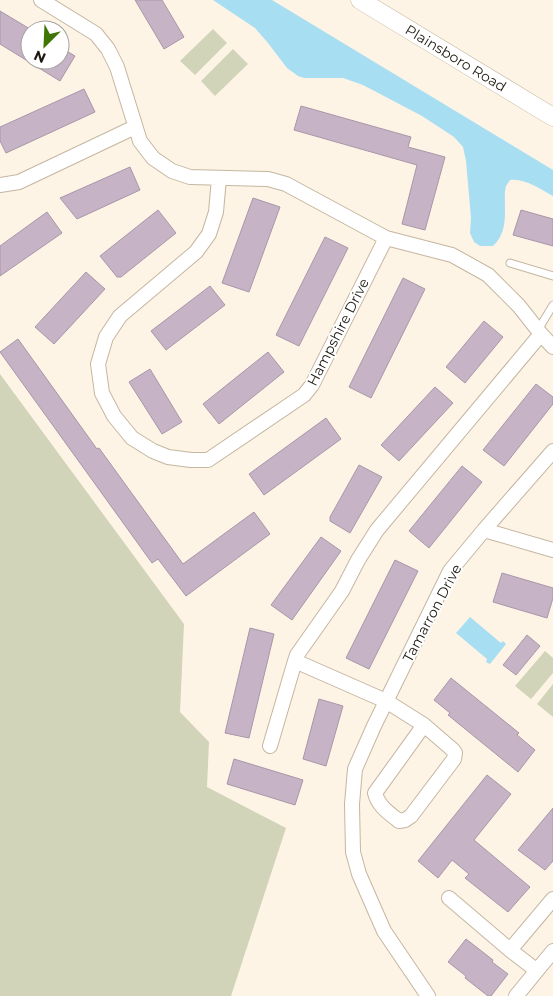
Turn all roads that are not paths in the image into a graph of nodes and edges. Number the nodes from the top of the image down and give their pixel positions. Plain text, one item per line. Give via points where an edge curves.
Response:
1 (41, 0) edge
2 (360, 0) edge
3 (553, 117) edge
4 (135, 127) junction
5 (219, 178) junction
6 (0, 185) edge
7 (386, 238) junction
8 (510, 263) dead end
9 (553, 276) edge
10 (553, 305) edge
11 (540, 332) junction
12 (553, 347) edge
13 (553, 451) edge
14 (484, 530) junction
15 (553, 550) edge
16 (294, 661) junction
17 (386, 701) junction
18 (424, 725) junction
19 (270, 746) dead end
20 (449, 898) dead end
21 (553, 899) edge
22 (510, 950) junction
23 (553, 950) edge
24 (536, 970) junction
25 (428, 996) edge
26 (516, 996) edge

1 - 4 street via 96,34 108,49 117,67
2 - 3 street, Plainsboro Road
4 - 5 street via 140,141 153,158 172,171 190,177
4 - 6 street via 19,182
5 - 7 street via 268,179 286,184
5 - 7 street, Hampshire Drive via 216,212 209,234 196,252 120,316 106,337 98,364 102,393 114,416 132,438 153,452 168,457 208,460 304,395
7 - 11 street via 452,255 488,275 520,306
8 - 9 lane
10 - 11 lane
11 - 12 street
11 - 16 street via 377,530 342,591
13 - 14 street, Tamarron Drive
14 - 15 street
14 - 17 street, Tamarron Drive via 450,571
16 - 17 street
16 - 19 street
17 - 18 street
17 - 25 street, Tamarron Drive via 355,769 353,852 384,931
18 - 18 street via 453,750 454,759 411,816 399,821 380,805 375,794
20 - 22 street
21 - 22 street
22 - 24 street
23 - 24 street
24 - 26 street

